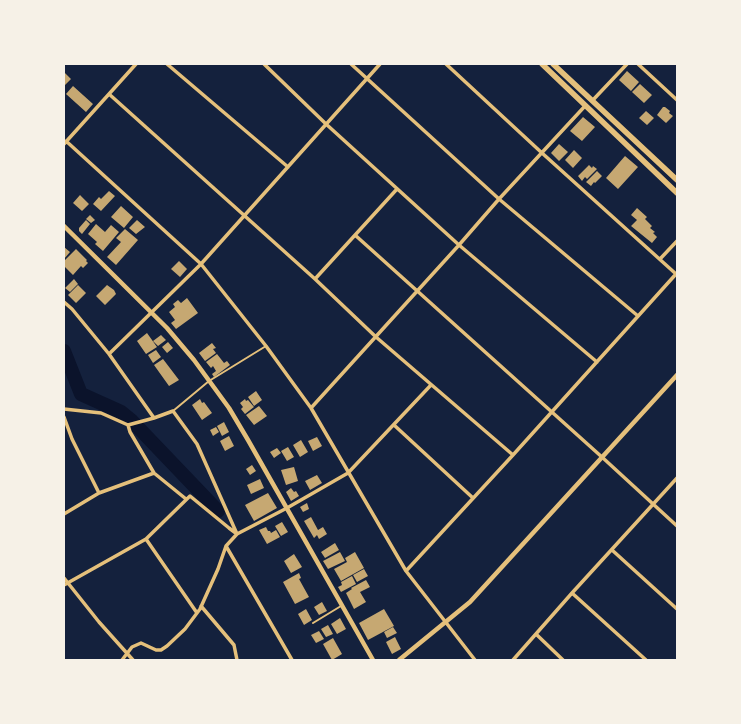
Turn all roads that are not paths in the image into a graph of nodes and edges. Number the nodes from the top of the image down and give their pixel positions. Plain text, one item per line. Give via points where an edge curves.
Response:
1 (136, 64) edge
2 (167, 64) edge
3 (264, 64) edge
4 (351, 64) edge
5 (380, 64) edge
6 (446, 64) edge
7 (542, 64) edge
8 (552, 64) edge
9 (627, 64) edge
10 (638, 64) edge
11 (366, 79) junction
12 (109, 94) junction
13 (677, 100) edge
14 (592, 101) junction
15 (585, 106) junction
16 (326, 124) junction
17 (65, 143) edge
18 (542, 153) junction
19 (288, 167) junction
20 (677, 180) edge
21 (397, 189) junction
22 (677, 193) edge
23 (499, 199) junction
24 (244, 217) junction
25 (64, 226) edge
26 (355, 235) junction
27 (677, 241) edge
28 (459, 245) junction
29 (660, 259) junction
30 (201, 264) junction
31 (676, 274) edge
32 (315, 280) junction
33 (418, 290) junction
34 (64, 302) edge
35 (152, 313) junction
36 (638, 316) junction
37 (376, 337) junction
38 (266, 346) junction
39 (109, 354) junction
40 (597, 362) junction
41 (677, 375) edge
42 (209, 381) junction
43 (431, 385) junction
44 (311, 408) junction
45 (64, 409) edge
46 (173, 411) junction
47 (552, 411) junction
48 (64, 417) edge
49 (154, 418) junction
50 (128, 425) junction
51 (394, 425) junction
52 (513, 455) junction
53 (603, 458) junction
54 (154, 472) junction
55 (348, 473) junction
56 (677, 478) edge
57 (99, 493) junction
58 (473, 498) junction
59 (186, 499) junction
60 (653, 504) junction
61 (286, 508) junction
62 (64, 514) edge
63 (677, 526) edge
64 (237, 534) junction
65 (146, 539) junction
66 (226, 546) junction
67 (612, 550) junction
68 (406, 571) junction
69 (64, 578) edge
70 (65, 584) edge
71 (572, 593) junction
72 (201, 606) junction
73 (342, 606) junction
74 (677, 609) edge
75 (197, 614) junction
76 (313, 623) dead end
77 (446, 623) junction
78 (537, 635) junction
79 (126, 654) junction
80 (122, 660) edge
81 (133, 660) edge
82 (236, 660) edge
83 (292, 660) edge
84 (373, 660) edge
85 (399, 660) edge
86 (475, 660) edge
87 (513, 660) edge
88 (563, 660) edge
89 (646, 660) edge

1 - 12 street
2 - 19 street
3 - 16 street
4 - 11 street
5 - 11 street
6 - 18 street
7 - 15 main road
8 - 14 main road
9 - 14 street
10 - 13 street
11 - 16 street
11 - 23 street
12 - 17 street
12 - 24 street
14 - 20 main road
15 - 18 street
15 - 22 main road
16 - 19 street
16 - 21 street
17 - 30 street
18 - 23 street
18 - 29 street
19 - 24 street
21 - 26 street
21 - 28 street
23 - 28 street
23 - 36 street
24 - 30 street
24 - 32 street
25 - 35 street
26 - 32 street
26 - 33 street
27 - 29 street
28 - 33 street
28 - 40 street
29 - 31 street
30 - 35 street
30 - 38 street
31 - 36 street
32 - 37 street
33 - 37 street
33 - 47 street
34 - 39 street
35 - 39 street
35 - 42 street
36 - 40 street
37 - 43 street
37 - 44 street
38 - 42 lane
38 - 44 street
39 - 49 street
40 - 47 street
41 - 53 street
42 - 46 lane
42 - 61 street via 229,408
43 - 51 street
43 - 52 street
44 - 55 street
45 - 50 street via 101,413
46 - 49 street
46 - 64 street via 197,444
47 - 52 street
47 - 53 street
48 - 57 street
49 - 50 street
50 - 54 street
51 - 55 street
51 - 58 street
52 - 58 street
53 - 60 street
53 - 77 street via 477,595
54 - 57 street
54 - 59 street
55 - 61 street
55 - 68 street
56 - 60 street
57 - 62 street
58 - 68 street
59 - 64 street via 190,496
59 - 65 street
60 - 63 street
60 - 67 street
61 - 64 street
61 - 73 street
64 - 66 street
65 - 70 street
65 - 75 street
66 - 72 street
66 - 83 street
67 - 71 street
67 - 74 street
68 - 77 street
69 - 70 street
70 - 79 street
71 - 78 street
71 - 89 street
72 - 75 street
72 - 82 street via 234,645
73 - 76 lane
73 - 84 street
75 - 79 street via 161,650 141,643 132,647
77 - 85 street
77 - 86 street
78 - 87 street
78 - 88 street
79 - 80 street
79 - 81 street

